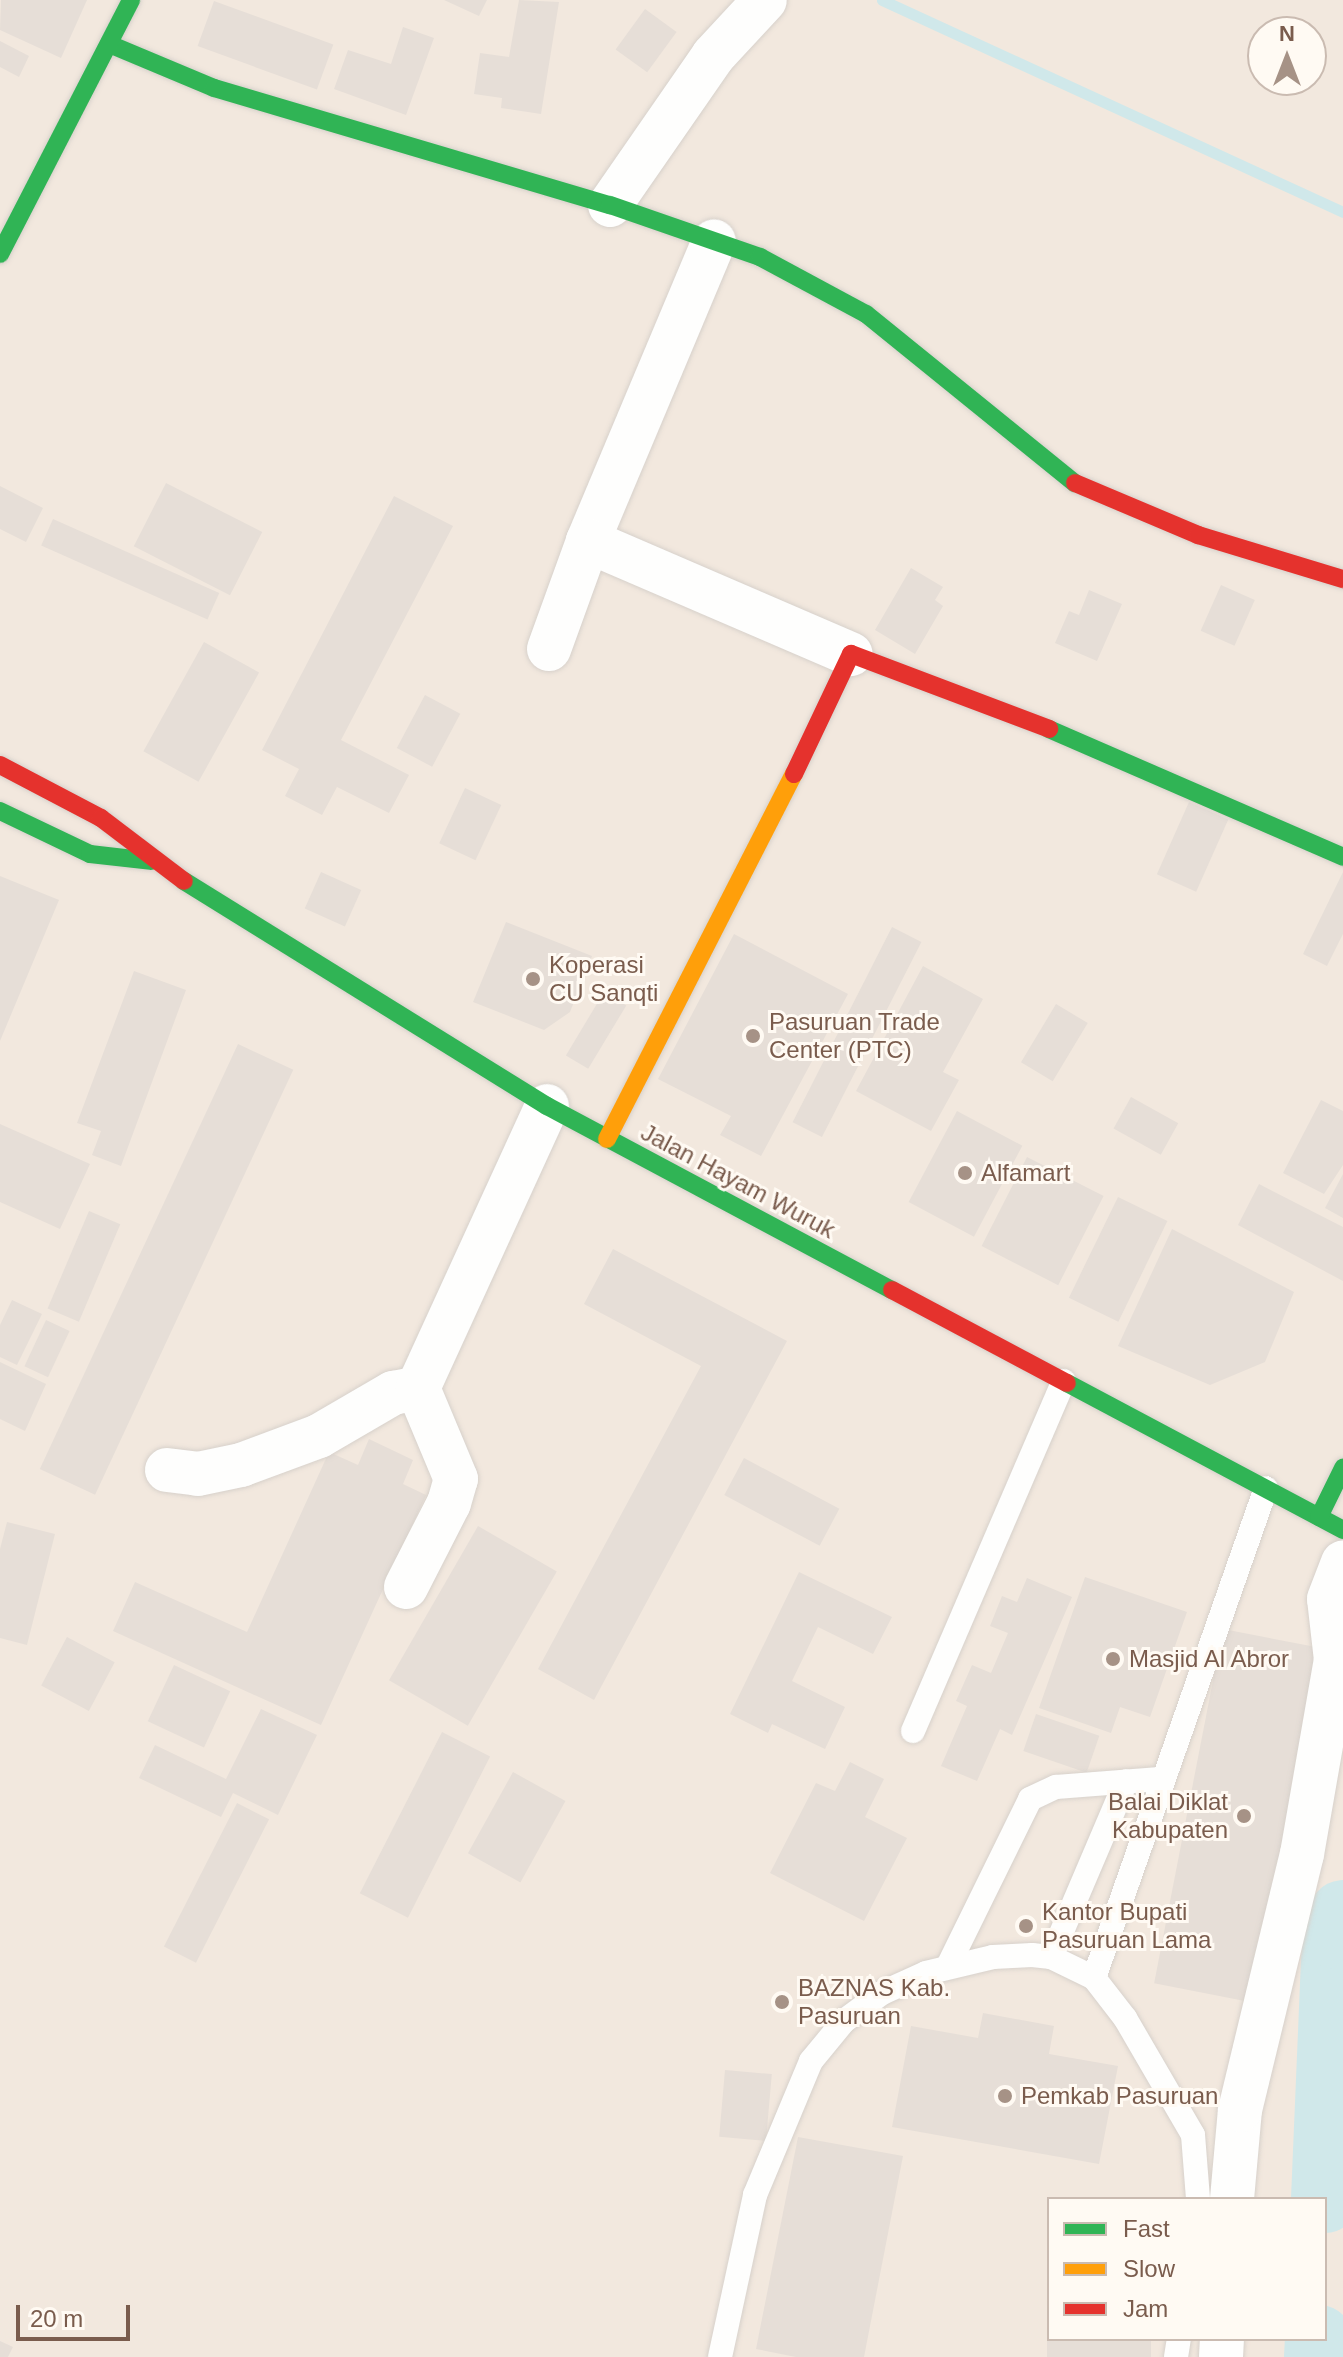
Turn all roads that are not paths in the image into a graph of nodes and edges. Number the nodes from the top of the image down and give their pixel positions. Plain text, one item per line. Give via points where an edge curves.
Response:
1 (131, 0) edge
2 (765, 0) edge
3 (109, 44) junction
4 (610, 205) junction
5 (714, 241) junction
6 (0, 254) edge
7 (588, 541) junction
8 (1343, 579) edge
9 (549, 649) dead end
10 (851, 654) junction
11 (0, 765) edge
12 (0, 811) edge
13 (1343, 857) edge
14 (151, 861) junction
15 (547, 1106) junction
16 (607, 1139) junction
17 (1064, 1381) junction
18 (418, 1388) junction
19 (1343, 1468) edge
20 (167, 1470) dead end
21 (1266, 1488) junction
22 (1319, 1517) junction
23 (1343, 1530) edge
24 (1343, 1563) edge
25 (406, 1587) dead end
26 (913, 1731) dead end
27 (1160, 1779) junction
28 (1126, 1781) junction
29 (1051, 1957) junction
30 (948, 1966) junction
31 (1094, 1978) junction
32 (1198, 2197) edge
33 (1232, 2197) edge
34 (720, 2357) edge

1 - 3 street
2 - 4 street via 713,56
3 - 4 street via 214,88
3 - 6 street
4 - 5 street
5 - 7 street
5 - 8 street via 760,257 866,314 1058,473 1101,498 1198,535
7 - 9 street
7 - 10 street
10 - 13 street via 1088,744
10 - 16 street via 758,848
11 - 14 street, Jalan Hayam Wuruk via 101,818
12 - 14 street, Jalan Hayam Wuruk via 90,854
14 - 15 street, Jalan Hayam Wuruk
15 - 16 street, Jalan Hayam Wuruk
15 - 18 street
16 - 17 street, Jalan Hayam Wuruk
17 - 21 street, Jalan Hayam Wuruk
17 - 26 lane
18 - 20 street via 393,1393 319,1436 241,1465 198,1474
18 - 25 street via 456,1479
19 - 22 street
21 - 22 street, Jalan Hayam Wuruk
21 - 27 lane via 1228,1605
22 - 23 street, Jalan Hayam Wuruk
24 - 33 street via 1329,1599 1336,1660 1302,1854 1240,2110
27 - 28 lane
27 - 31 lane
28 - 29 lane
28 - 30 lane via 1056,1787 1030,1799
29 - 30 lane via 1013,1955
29 - 31 lane
30 - 34 lane via 882,1993 828,2035 811,2061 755,2195
31 - 32 lane via 1125,2018 1193,2135

